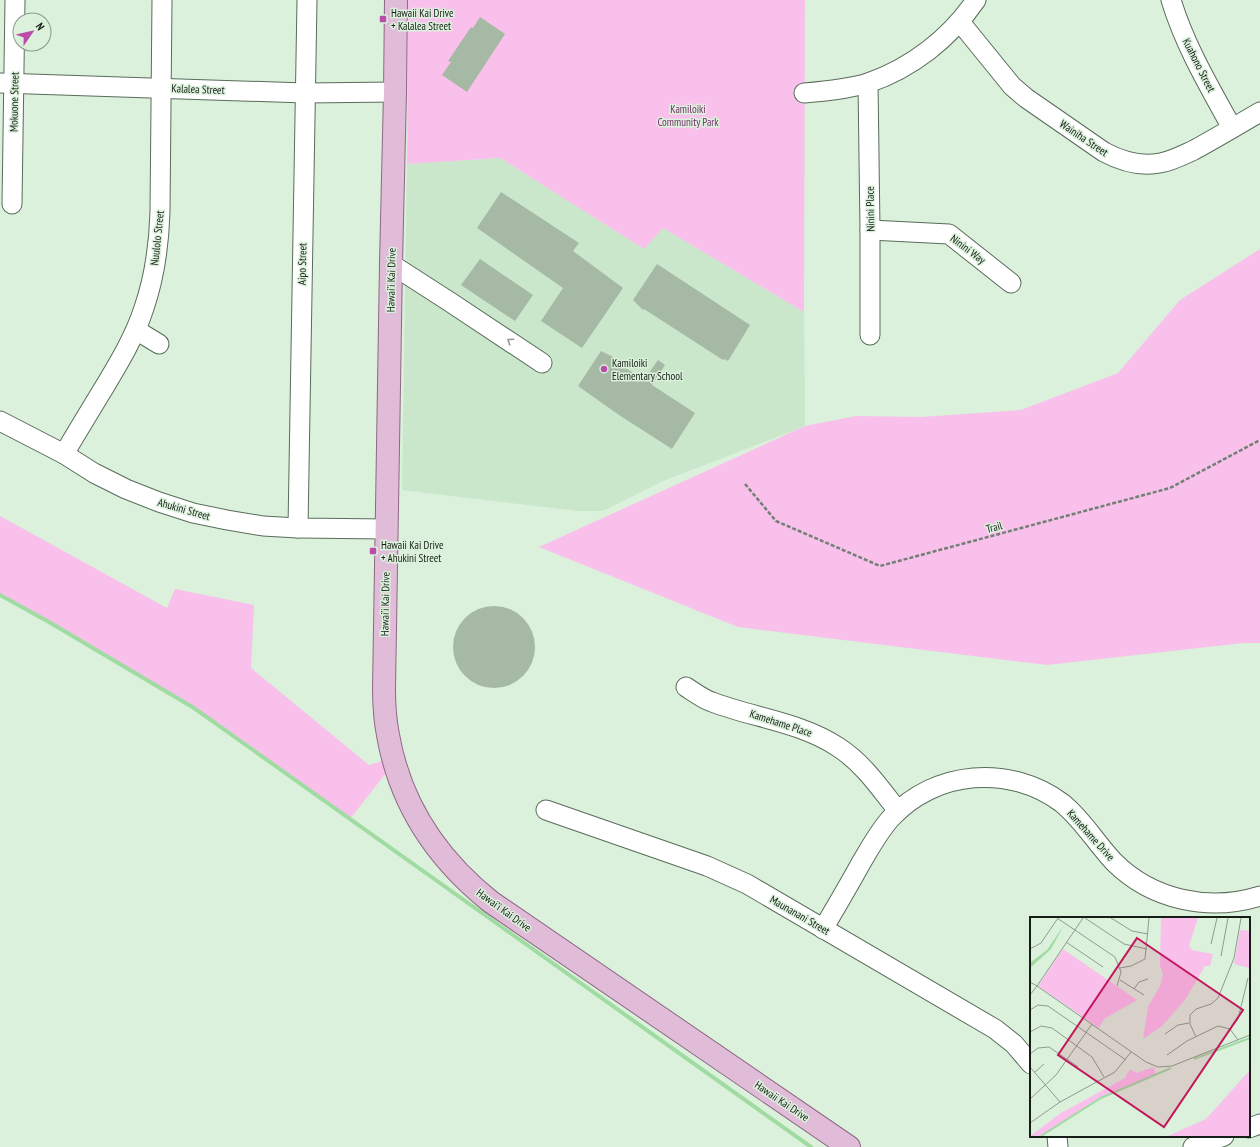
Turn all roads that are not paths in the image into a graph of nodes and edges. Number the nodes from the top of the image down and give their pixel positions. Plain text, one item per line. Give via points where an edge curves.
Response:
1 (15, 0) edge
2 (162, 0) edge
3 (307, 0) edge
4 (396, 0) edge
5 (976, 0) edge
6 (1171, 0) edge
7 (960, 22) junction
8 (868, 83) junction
9 (7, 84) edge
10 (161, 88) junction
11 (396, 92) junction
12 (305, 93) junction
13 (804, 93) dead end
14 (1260, 112) edge
15 (1232, 128) junction
16 (12, 204) dead end
17 (870, 230) junction
18 (391, 264) junction
19 (1011, 283) dead end
20 (136, 330) junction
21 (870, 335) dead end
22 (158, 344) dead end
23 (542, 363) dead end
24 (0, 421) edge
25 (64, 454) junction
26 (298, 528) junction
27 (387, 529) junction
28 (686, 687) dead end
29 (546, 810) dead end
30 (898, 811) junction
31 (1260, 896) edge
32 (824, 929) junction
33 (715, 1055) joint
34 (1030, 1063) edge
35 (1260, 1124) edge
36 (1250, 1128) edge
37 (1057, 1137) edge
38 (1221, 1137) edge
39 (849, 1147) edge
40 (1058, 1147) edge
41 (1193, 1147) edge

1 - 9 street, Mokuone Street
2 - 10 street, Nuulolo Street
3 - 12 street, Aipo Street
4 - 11 main road, Hawai’i Kai Drive
5 - 7 street
6 - 15 street, Kuahono Street via 1187,45
7 - 8 street via 917,59
7 - 15 street, Wainiha Street via 1012,86 1115,158 1128,162 1159,164 1172,160
8 - 13 street via 830,91
8 - 17 street, Ninini Place
9 - 10 street, Kalalea Street
9 - 16 street, Mokuone Street
10 - 12 street, Kalalea Street
10 - 20 street, Nuulolo Street via 159,236 151,284
11 - 12 street, Kalalea Street
11 - 18 main road, Hawai’i Kai Drive
12 - 26 street, Aipo Street
14 - 15 street, Wainiha Street
17 - 19 street, Ninini Way via 949,234
17 - 21 street, Ninini Place
23 -> 18 street
18 - 27 main road, Hawai’i Kai Drive
20 - 22 street
20 - 25 street, Nuulolo Street
24 - 25 street, Ahukini Street
25 - 26 street, Ahukini Street via 94,473 159,502 227,520
26 - 27 street, Ahukini Street
27 - 33 main road, Hawai’i Kai Drive via 385,713 392,757 402,785 429,838 458,873 491,902
28 - 30 street, Kamehame Place via 711,702 804,729 828,740 859,764
29 - 32 street, Maunanani Street via 727,874
30 - 31 street, Kamehame Drive via 926,791 946,783 979,777 1012,780 1043,791 1062,803 1115,862 1133,878 1154,890 1200,903 1242,901
30 - 32 street, Kamehame Drive via 878,835
32 - 34 street, Maunanani Street via 995,1028 1014,1044
33 - 39 main road, Hawaii Kai Drive
35 - 36 street
37 - 40 street
38 - 41 street

